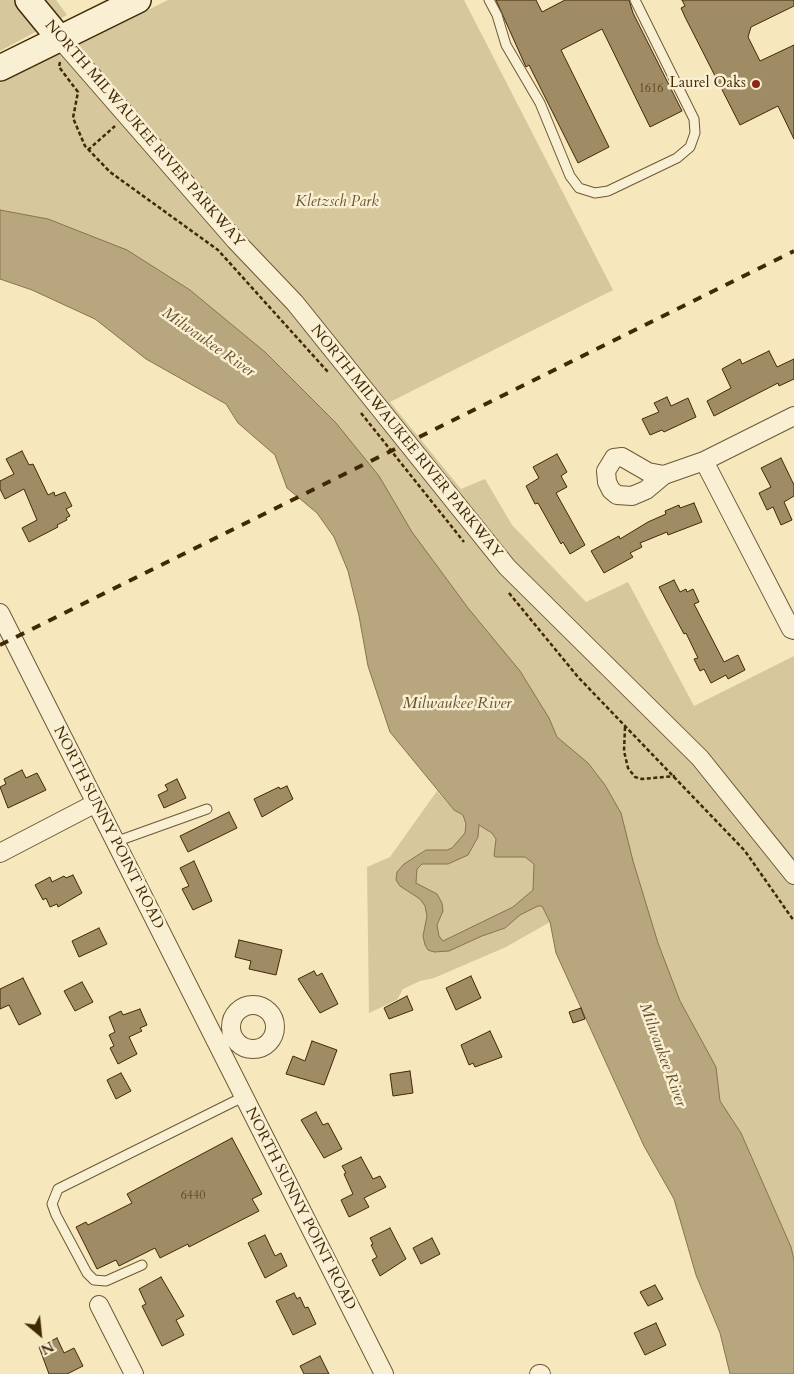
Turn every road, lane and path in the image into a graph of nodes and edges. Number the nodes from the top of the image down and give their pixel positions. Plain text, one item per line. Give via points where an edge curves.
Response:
1 (28, 0) edge
2 (138, 0) edge
3 (489, 0) edge
4 (635, 0) edge
5 (60, 49) junction
6 (0, 68) edge
7 (128, 115) junction
8 (794, 416) edge
9 (704, 461) junction
10 (664, 475) dead end
11 (0, 613) edge
12 (794, 630) edge
13 (625, 727) dead end
14 (675, 776) dead end
15 (96, 803) junction
16 (207, 809) dead end
17 (115, 842) junction
18 (0, 853) edge
19 (794, 875) edge
20 (233, 1036) dead end
21 (216, 1044) junction
22 (243, 1097) junction
23 (142, 1266) dead end
24 (98, 1305) dead end
25 (134, 1374) edge
26 (384, 1374) edge

1 - 5 street, NORTH MILWAUKEE RIVER PARKWAY
2 - 5 street
3 - 4 lane via 506,45 540,103 570,176 580,188 595,192 608,191 677,158 690,147 695,133 694,119
5 - 6 street
5 - 7 street, NORTH MILWAUKEE RIVER PARKWAY
5 - 7 path via 59,67 78,92 73,118 88,150
7 - 19 street, NORTH MILWAUKEE RIVER PARKWAY via 235,240 295,303 507,567 700,758
8 - 9 street
9 - 10 street
9 - 12 street
11 - 15 street, NORTH SUNNY POINT ROAD
13 - 14 path via 624,751 628,768 635,777
15 - 17 street, NORTH SUNNY POINT ROAD
15 - 18 street
16 - 17 lane
17 - 21 street, NORTH SUNNY POINT ROAD
20 - 21 street
21 - 22 street, NORTH SUNNY POINT ROAD
22 - 23 lane via 58,1189 52,1204 87,1274 94,1280 106,1281
22 - 26 street, NORTH SUNNY POINT ROAD
24 - 25 street

